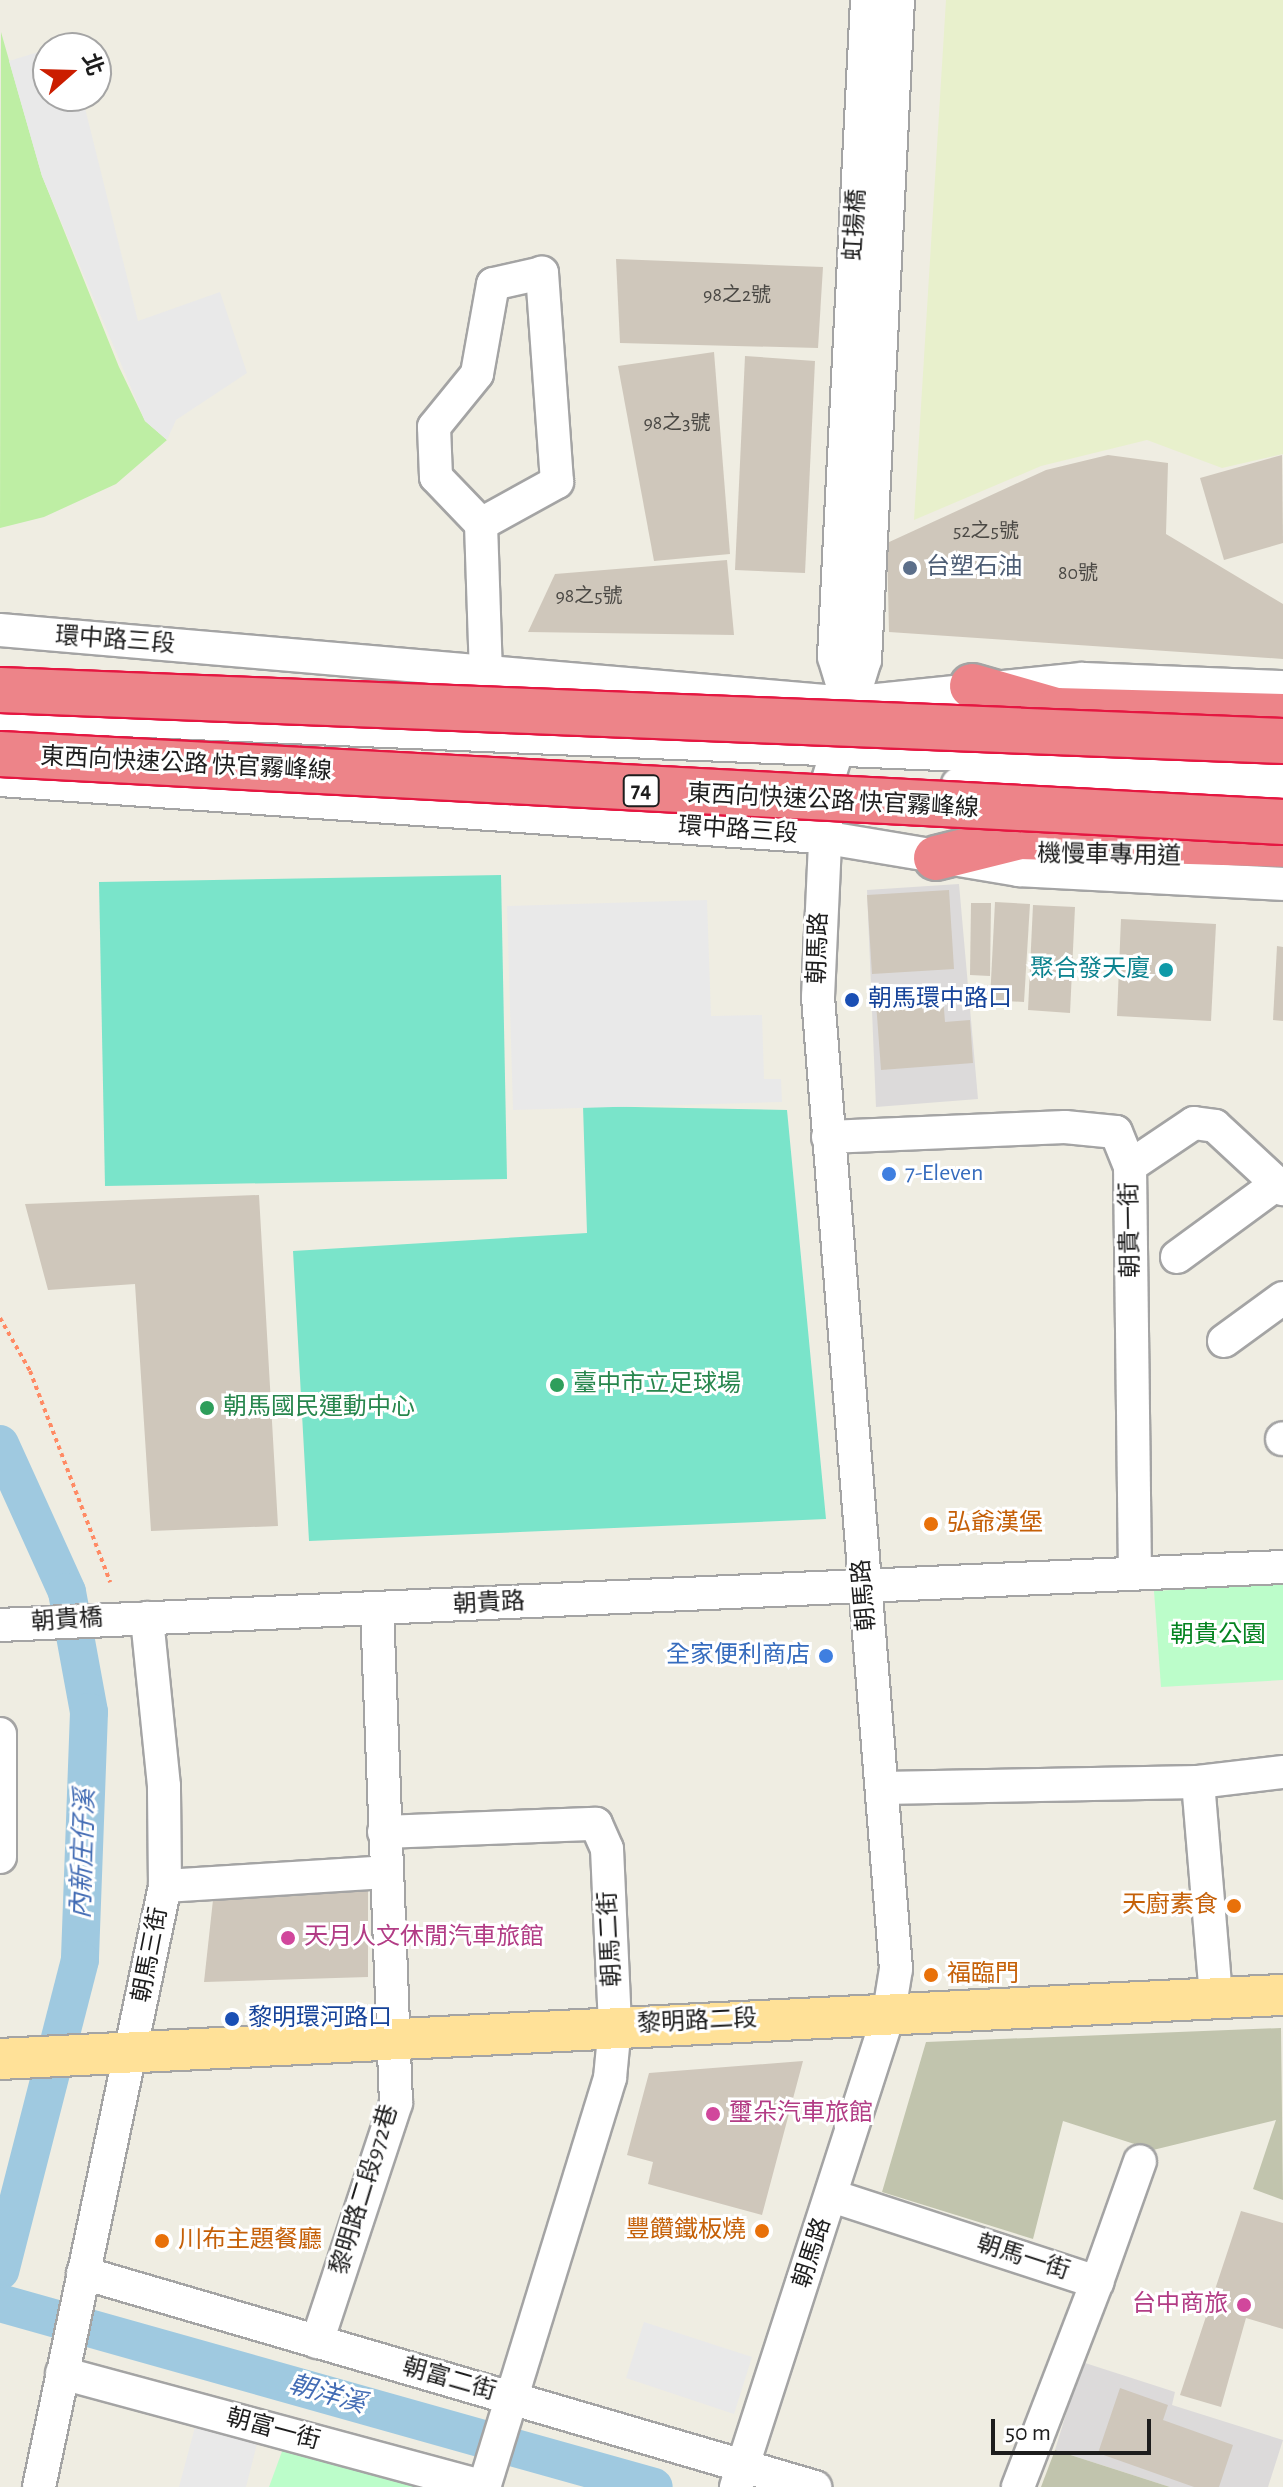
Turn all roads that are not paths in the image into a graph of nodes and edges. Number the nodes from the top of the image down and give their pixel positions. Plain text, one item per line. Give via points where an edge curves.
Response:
1 (867, 0) edge
2 (898, 0) edge
3 (880, 449) joint
4 (481, 524) junction
5 (0, 630) edge
6 (486, 673) junction
7 (991, 684) junction
8 (1283, 687) edge
9 (0, 690) edge
10 (848, 703) junction
11 (1283, 703) edge
12 (0, 715) edge
13 (1283, 716) edge
14 (0, 736) edge
15 (1283, 741) edge
16 (0, 754) edge
17 (832, 767) junction
18 (1283, 768) edge
19 (0, 780) edge
20 (1283, 794) edge
21 (1283, 822) edge
22 (822, 837) junction
23 (1283, 845) edge
24 (1016, 846) junction
25 (936, 858) junction
26 (1283, 858) edge
27 (1283, 884) edge
28 (828, 1137) junction
29 (1130, 1166) junction
30 (1281, 1186) edge
31 (1177, 1257) dead end
32 (1283, 1298) edge
33 (1224, 1341) dead end
34 (1283, 1567) edge
35 (1135, 1572) junction
36 (863, 1582) junction
37 (377, 1611) junction
38 (115, 1617) joint
39 (147, 1618) junction
40 (9, 1624) edge
41 (0, 1734) edge
42 (1283, 1772) edge
43 (1198, 1782) junction
44 (882, 1788) junction
45 (384, 1832) junction
46 (0, 1857) edge
47 (386, 1872) junction
48 (165, 1886) junction
49 (1283, 1995) edge
50 (1216, 1998) junction
51 (889, 2012) junction
52 (615, 2026) junction
53 (391, 2036) junction
54 (122, 2051) junction
55 (2, 2059) edge
56 (1140, 2161) dead end
57 (832, 2196) junction
58 (82, 2281) junction
59 (1097, 2282) junction
60 (317, 2342) junction
61 (64, 2364) junction
62 (511, 2398) junction
63 (740, 2476) edge
64 (39, 2487) edge
65 (484, 2487) edge
66 (815, 2487) edge
67 (1018, 2487) edge

1 - 10 street, 虹揚橋 via 834,657
2 - 3 street, 虹揚橋
3 - 10 street, 朝馬路 via 865,660
4 - 4 street via 436,477 434,427 477,374 493,284 542,273 557,482
4 - 6 street
5 - 6 street, 環中路三段
6 - 10 street, 環中路三段
7 - 8 street, 環中路三段
7 - 10 street, 環中路三段
7 - 11 street
7 - 13 highway via 1056,710
9 - 15 highway, bridge
10 - 17 street, 朝馬路
12 - 17 street
14 - 17 street
16 - 21 highway, 東西向快速公路 快官霧峰線 / 74, bridge
17 - 18 street
17 - 20 street
17 - 22 street, 朝馬路
19 - 22 street, 環中路三段
22 - 25 street, 環中路三段
22 - 28 street, 朝馬路 via 818,997
23 - 24 highway
24 - 25 highway
24 - 26 street, 機慢車專用道
25 - 27 street, 環中路三段 via 1019,870
28 - 29 street, 朝貴一街 via 1091,1129 1116,1132
28 - 36 street, 朝馬路
29 - 30 street via 1194,1123 1215,1126
29 - 35 street, 朝貴一街
30 - 31 street
32 - 33 street
34 - 35 street
35 - 36 street
36 - 37 street, 朝貴路
36 - 44 street, 朝馬路
37 - 39 street, 朝貴路
37 - 45 street
38 - 39 street, 朝貴路
38 - 40 street, 朝貴橋
39 - 48 street, 朝馬三街 via 164,1786
41 - 46 street
42 - 43 street
43 - 44 street
43 - 50 street
44 - 51 street, 朝馬路 via 896,1969
45 - 47 street
45 - 52 street, 朝馬二街 via 596,1824 607,1849
47 - 48 street
47 - 53 street
48 - 54 street, 朝馬三街
49 - 50 main road, 黎明路二段
50 - 51 main road, 黎明路二段
51 - 52 main road, 黎明路二段
51 - 57 street, 朝馬路
52 - 53 main road, 黎明路二段
52 - 62 street, 朝馬二街 via 610,2078
53 - 54 main road, 黎明路二段
53 - 60 street, 黎明路二段972巷 via 396,2103
54 - 55 main road, 黎明路二段
54 - 58 street, 朝馬三街
56 - 59 street
57 - 59 street, 朝馬一街
57 - 63 street, 朝馬路
58 - 60 street, 朝富二街
58 - 61 street, 朝馬三街
59 - 67 street, 朝馬一街
60 - 62 street, 朝富二街
61 - 64 street
61 - 65 street, 朝富一街
62 - 63 street, 朝富二街
62 - 65 street, 朝馬二街
63 - 66 street, 朝富二街

